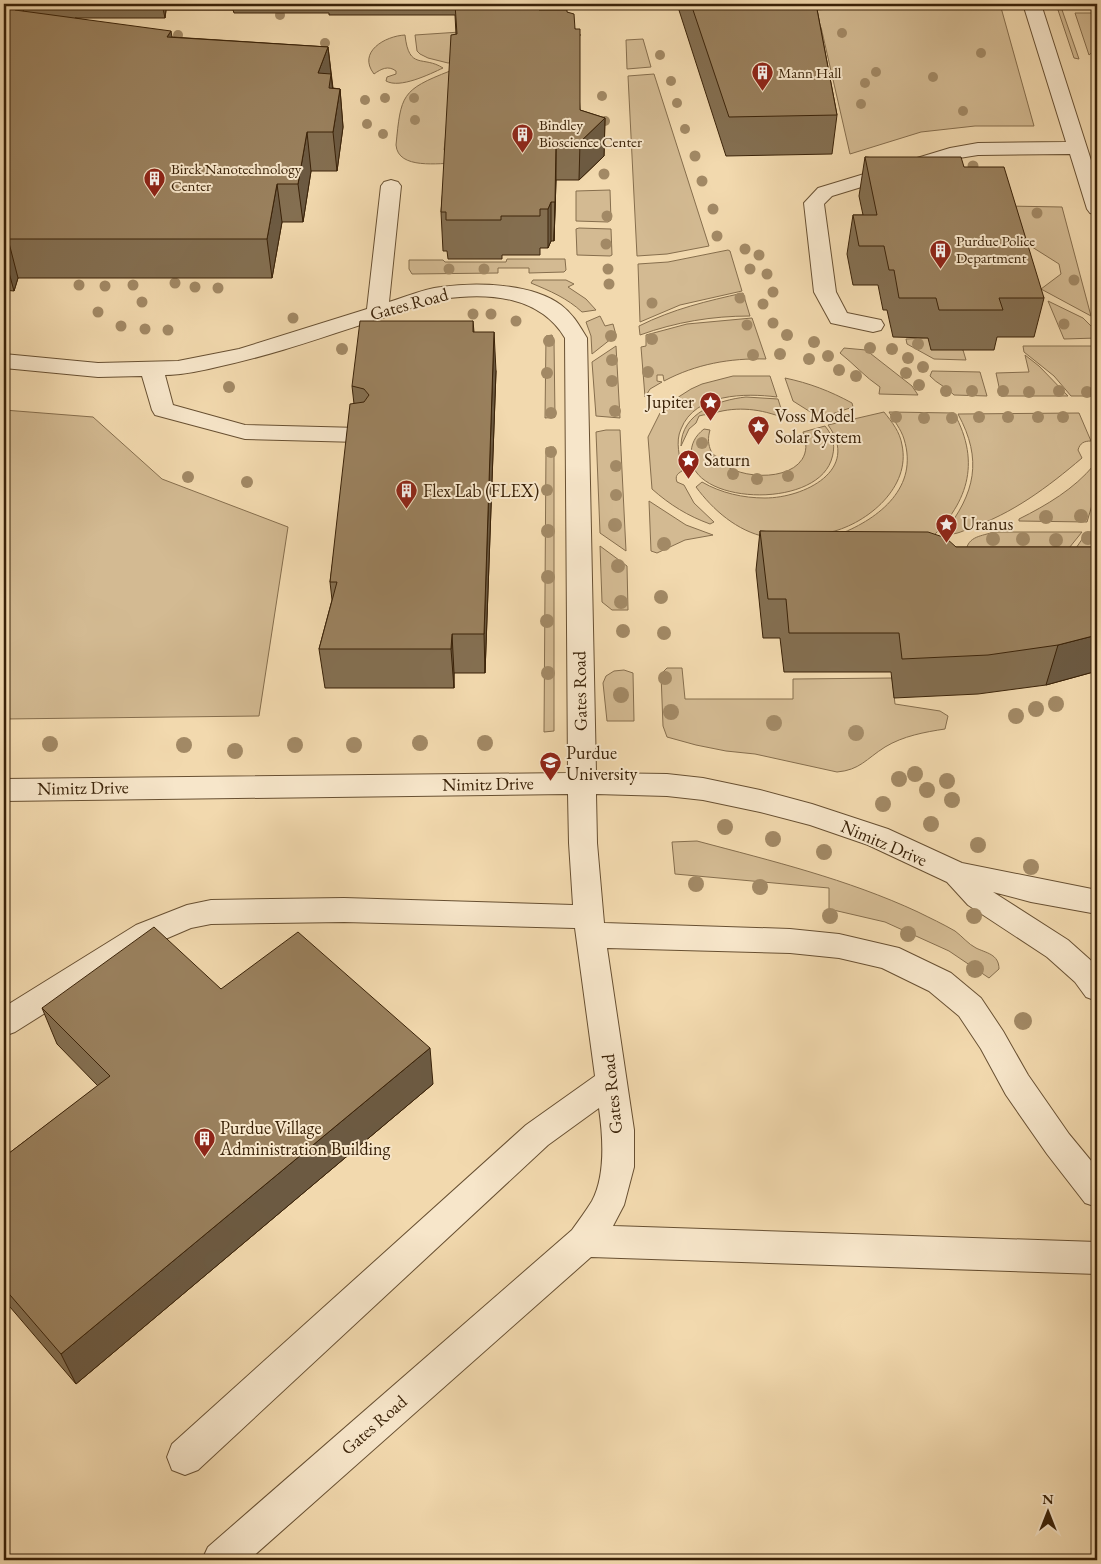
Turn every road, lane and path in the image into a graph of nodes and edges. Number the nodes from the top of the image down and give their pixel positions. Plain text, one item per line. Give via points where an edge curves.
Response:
1 (1032, 4) edge
2 (1077, 148) junction
3 (1092, 177) edge
4 (391, 186) dead end
5 (1097, 209) edge
6 (377, 312) junction
7 (873, 325) dead end
8 (4, 361) edge
9 (152, 370) junction
10 (358, 435) edge
11 (581, 783) junction
12 (4, 790) edge
13 (957, 874) junction
14 (1097, 902) edge
15 (590, 926) junction
16 (1097, 988) edge
17 (4, 1023) edge
18 (612, 1081) junction
19 (1097, 1192) edge
20 (584, 1241) junction
21 (1097, 1258) edge
22 (185, 1457) dead end
23 (221, 1560) edge

1 - 2 street
2 - 3 street
2 - 7 street via 978,149 912,164 825,192 814,203 825,292 839,318
3 - 5 street
4 - 6 street
6 - 9 street, Gates Road via 243,355
6 - 11 street, Gates Road via 440,293 515,293 554,309 572,327 576,338
8 - 9 street, Gates Road via 98,370
9 - 10 street via 163,410 245,432
11 - 12 street, Nimitz Drive
11 - 13 street, Nimitz Drive via 667,785 760,801 812,814 878,838
11 - 15 street, Gates Road
13 - 14 street, Nimitz Drive
13 - 16 street, Nimitz Drive via 977,896 1044,939 1088,976
15 - 17 street via 344,910 211,912 187,917 146,934
15 - 18 street, Gates Road
15 - 19 street via 840,946 888,957 940,982 970,1007 1058,1144
18 - 20 street, Gates Road via 618,1130 618,1167 608,1204
18 - 22 street via 537,1135
20 - 21 street
20 - 23 street, Gates Road

